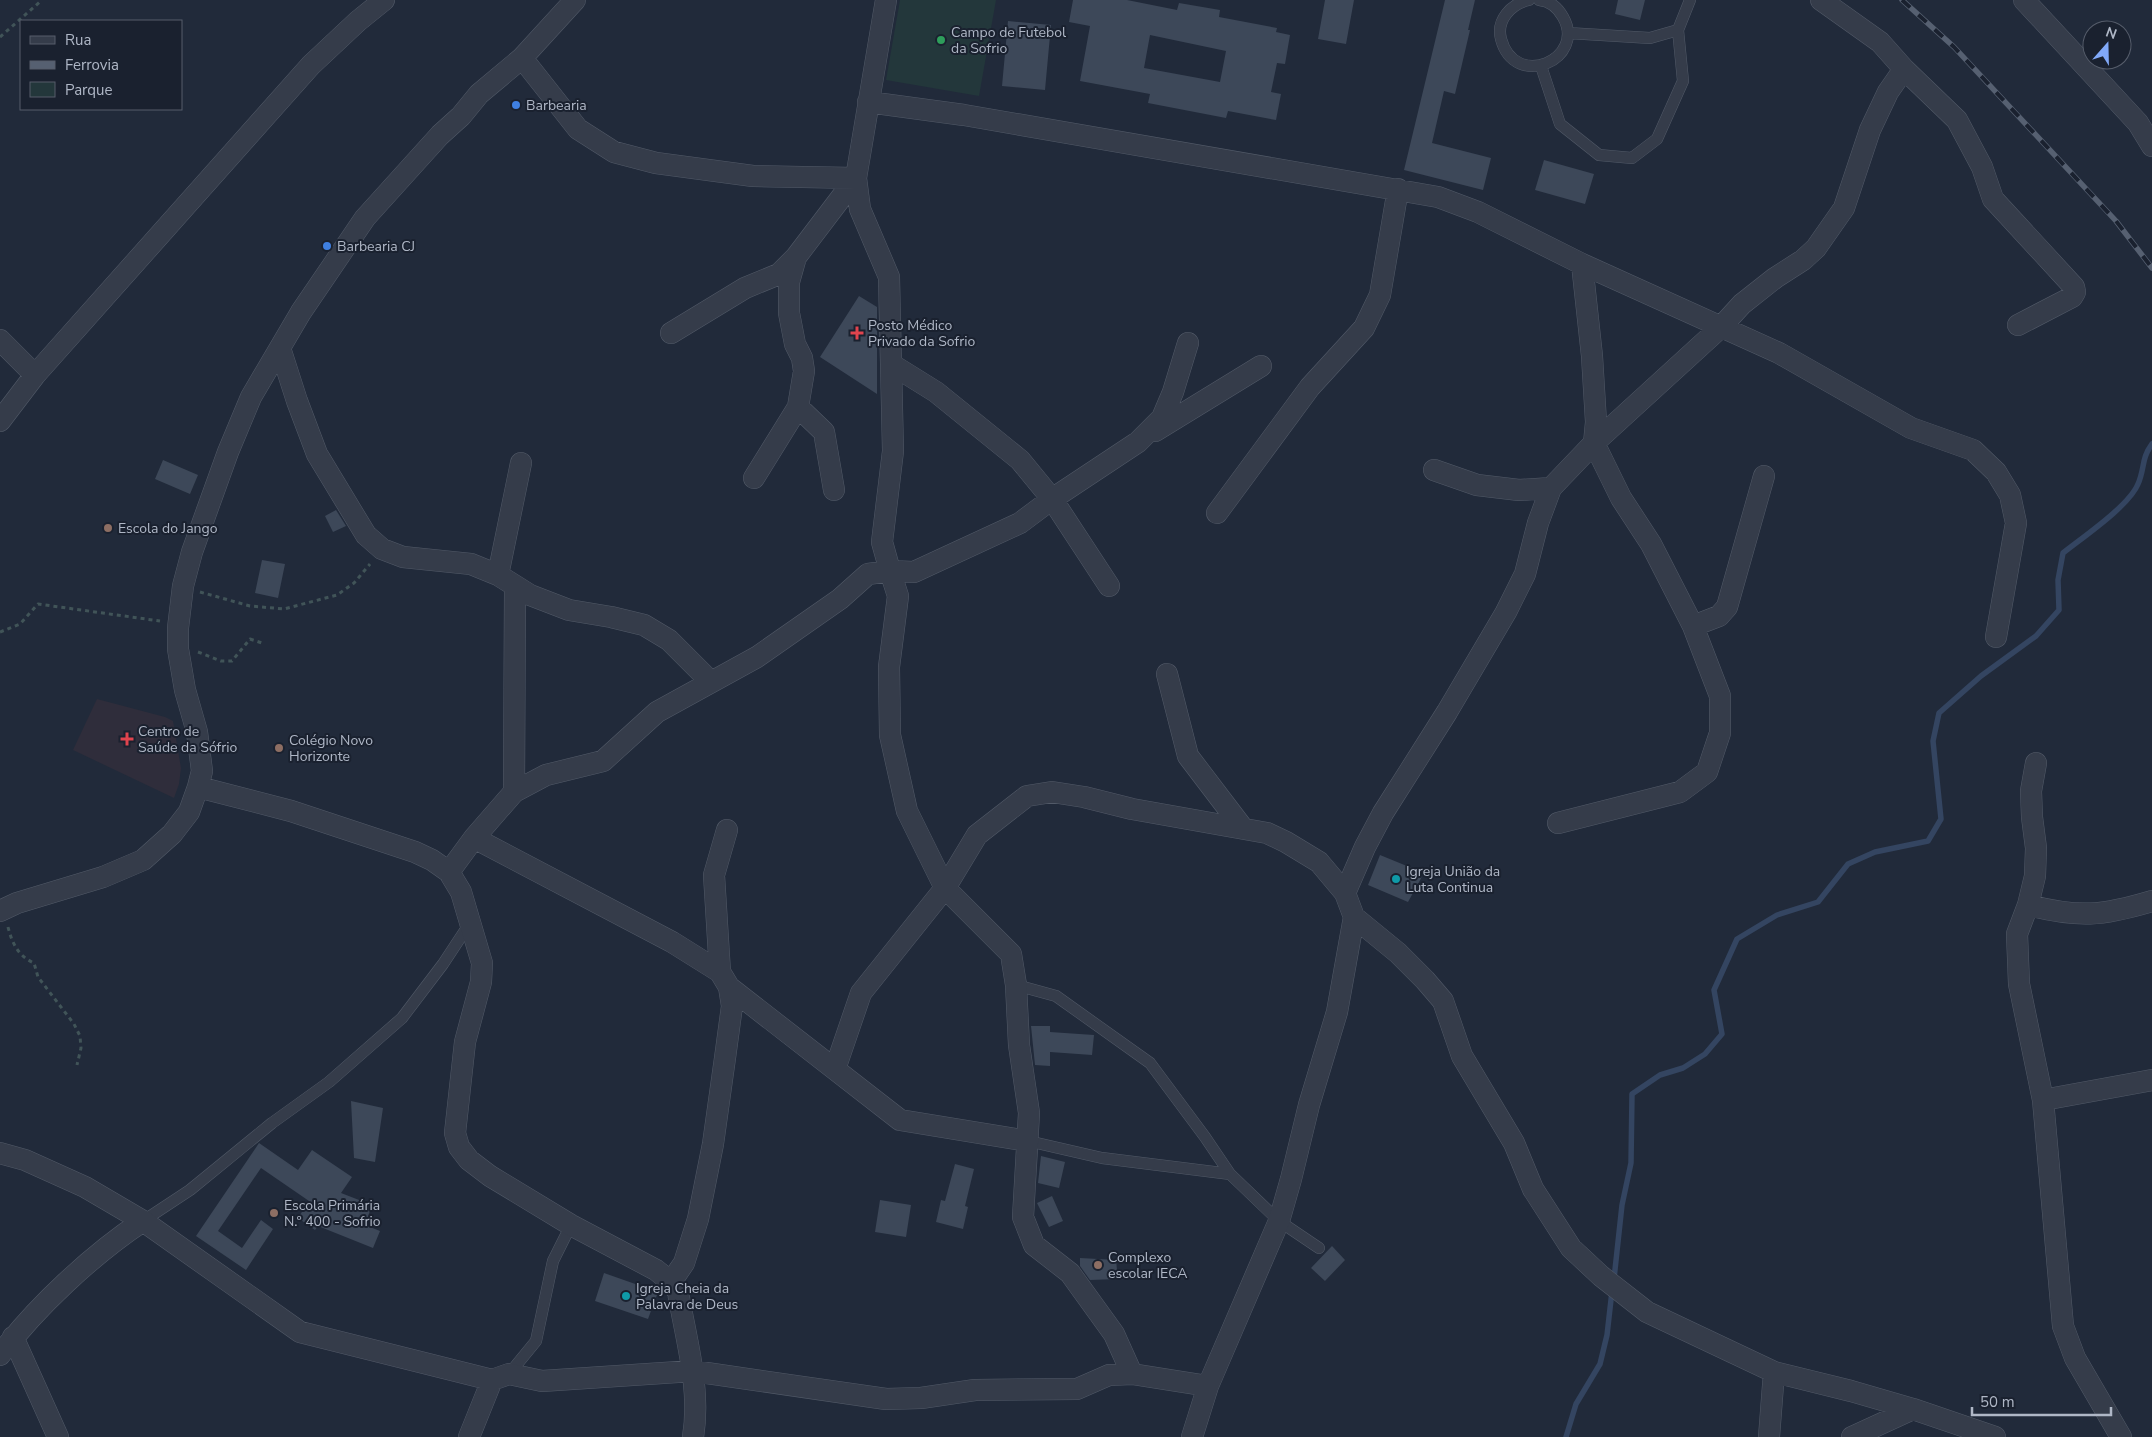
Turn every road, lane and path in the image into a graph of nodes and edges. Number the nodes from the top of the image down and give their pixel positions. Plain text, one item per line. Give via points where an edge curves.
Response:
1 (42, 0) edge
2 (384, 0) edge
3 (575, 0) edge
4 (886, 0) edge
5 (1529, 0) edge
6 (1539, 0) edge
7 (1690, 0) edge
8 (1822, 0) edge
9 (2024, 0) edge
10 (1678, 30) junction
11 (1568, 33) junction
12 (0, 37) edge
13 (522, 58) junction
14 (1541, 66) junction
15 (1904, 70) junction
16 (868, 102) junction
17 (2152, 146) edge
18 (856, 178) junction
19 (1398, 189) junction
20 (796, 257) junction
21 (1582, 264) junction
22 (2018, 326) dead end
23 (1721, 327) junction
24 (671, 333) dead end
25 (0, 340) edge
26 (1188, 343) dead end
27 (280, 348) junction
28 (891, 364) junction
29 (1261, 366) dead end
30 (35, 375) junction
31 (798, 407) junction
32 (0, 421) edge
33 (1138, 442) junction
34 (1594, 443) junction
35 (521, 463) dead end
36 (1434, 470) dead end
37 (1764, 476) dead end
38 (754, 478) dead end
39 (1551, 488) junction
40 (834, 490) dead end
41 (1052, 499) junction
42 (1216, 513) dead end
43 (382, 549) junction
44 (890, 571) junction
45 (507, 581) junction
46 (183, 586) junction
47 (1109, 586) dead end
48 (179, 623) junction
49 (1693, 626) junction
50 (0, 632) edge
51 (1996, 637) dead end
52 (265, 644) dead end
53 (180, 658) junction
54 (1167, 674) dead end
55 (711, 682) junction
56 (2036, 763) dead end
57 (198, 787) junction
58 (514, 792) junction
59 (1558, 823) dead end
60 (1242, 827) junction
61 (727, 830) dead end
62 (474, 838) junction
63 (449, 872) junction
64 (946, 888) junction
65 (1345, 893) junction
66 (2152, 901) edge
67 (2028, 906) junction
68 (9, 907) edge
69 (1354, 917) junction
70 (470, 923) junction
71 (724, 980) junction
72 (1016, 985) junction
73 (77, 1065) dead end
74 (835, 1069) junction
75 (2152, 1080) edge
76 (2043, 1100) junction
77 (1028, 1141) junction
78 (0, 1153) edge
79 (1230, 1174) junction
80 (143, 1221) junction
81 (1279, 1221) junction
82 (571, 1225) junction
83 (1319, 1248) dead end
84 (671, 1282) junction
85 (13, 1337) junction
86 (0, 1355) edge
87 (693, 1371) junction
88 (1774, 1372) junction
89 (1132, 1374) junction
90 (500, 1377) junction
91 (1208, 1386) junction
92 (1913, 1409) junction
93 (58, 1437) edge
94 (469, 1437) edge
95 (693, 1437) edge
96 (1192, 1437) edge
97 (1769, 1437) edge
98 (1852, 1437) edge
99 (1995, 1437) edge
100 (2120, 1437) edge

1 - 12 path
2 - 30 street via 311,65
3 - 13 street
4 - 16 street
5 - 14 lane via 1512,7 1505,15 1500,36 1510,57 1530,67
6 - 11 lane via 1553,5 1561,13
7 - 10 lane
8 - 15 street via 1880,42
9 - 17 street via 2138,123
10 - 11 lane via 1650,38
10 - 14 lane via 1683,81 1657,139 1632,158 1599,155 1560,124
11 - 14 lane via 1560,54
13 - 18 street via 578,129 614,152 656,163 753,176
13 - 27 street via 479,94 365,218
15 - 22 street via 1957,120 1982,167 1993,199 2074,287 2072,297
15 - 23 street via 1888,92 1870,130 1844,208 1816,248 1742,304
16 - 18 street
16 - 19 street via 964,115
18 - 20 street
18 - 28 street via 860,210 889,277
19 - 21 street via 1438,197 1478,212
19 - 42 street via 1380,295 1364,328 1310,387
20 - 24 street via 778,274 745,288
20 - 31 street via 789,282 789,313 804,371
21 - 23 street
21 - 34 street via 1592,356
23 - 34 street
23 - 51 street via 1779,353 1911,428 1973,450 1996,472 2010,495 2016,523
25 - 30 street
26 - 33 street via 1162,418
27 - 43 street via 317,454 366,535
27 - 46 street via 251,397 232,443 192,552
28 - 41 street via 936,392 1020,460
28 - 44 street via 893,452 882,542
29 - 33 street
30 - 32 street
31 - 38 street
31 - 40 street via 824,432
33 - 41 street
34 - 39 street
34 - 49 street
35 - 45 street
36 - 39 street via 1477,485 1519,490
37 - 49 street via 1727,607 1719,616
39 - 65 street via 1525,574 1506,612 1383,813
41 - 44 street via 1020,523 914,572
41 - 47 street
43 - 45 street via 403,557 471,564
43 - 46 path via 354,583 337,595 284,609 250,606
44 - 55 street via 868,574 840,599 757,657
44 - 64 street via 898,596 889,667 890,735 907,811
45 - 55 street via 530,595 569,610 644,625 669,640
45 - 58 street
46 - 48 street
48 - 50 path via 38,604 20,624
48 - 53 street
49 - 59 street via 1720,696 1720,733 1707,772 1680,792
52 - 53 path via 250,639 232,661 221,661 188,650
53 - 57 street via 201,754 202,771
54 - 60 street via 1188,756
55 - 58 street via 657,712 603,760 546,775
56 - 67 street via 2031,791 2035,876
57 - 63 street via 291,811 406,849 432,860
57 - 68 street via 189,812 172,834 143,860 103,877
58 - 62 street
60 - 64 street via 1052,792 1027,796 977,835
60 - 65 street via 1267,833 1319,862
61 - 71 street via 714,875
62 - 63 street
62 - 71 street via 672,942
63 - 70 street via 460,892
64 - 72 street via 1011,954
64 - 74 street via 861,993
65 - 69 street
66 - 67 street via 2093,915 2060,914
67 - 76 street via 2017,934 2019,984
68 - 73 path via 10,935 24,958 34,963 38,977 80,1036
69 - 81 street via 1337,1012
69 - 88 street via 1398,953 1443,1001 1462,1056 1514,1143 1533,1189 1571,1248 1647,1312
70 - 80 lane via 402,1018 329,1082 272,1123 190,1190
70 - 82 street via 482,963 481,982 466,1042 455,1134 459,1147 469,1160 490,1176
71 - 74 street
71 - 84 street via 732,1006 713,1144 700,1210 684,1263
72 - 77 street via 1019,1045 1029,1113
72 - 79 lane via 1056,996 1150,1063
74 - 77 street via 900,1120
75 - 76 street
76 - 100 street via 2063,1326 2075,1358
77 - 79 lane via 1102,1158
77 - 89 street via 1023,1216 1034,1245 1070,1273 1114,1334
78 - 80 street via 26,1160 85,1187
79 - 81 lane
80 - 85 street via 67,1282
80 - 90 street via 300,1332
81 - 83 lane
81 - 91 street
82 - 84 street via 656,1270
82 - 90 lane via 553,1261 536,1341
84 - 87 street via 678,1292
85 - 86 street
85 - 93 street
87 - 89 street via 886,1399 921,1398 975,1390 1078,1389 1109,1375
87 - 90 street via 542,1381
87 - 95 street via 696,1419
88 - 92 street
88 - 97 street
89 - 91 street
90 - 94 street
91 - 96 street
92 - 98 street
92 - 99 street

